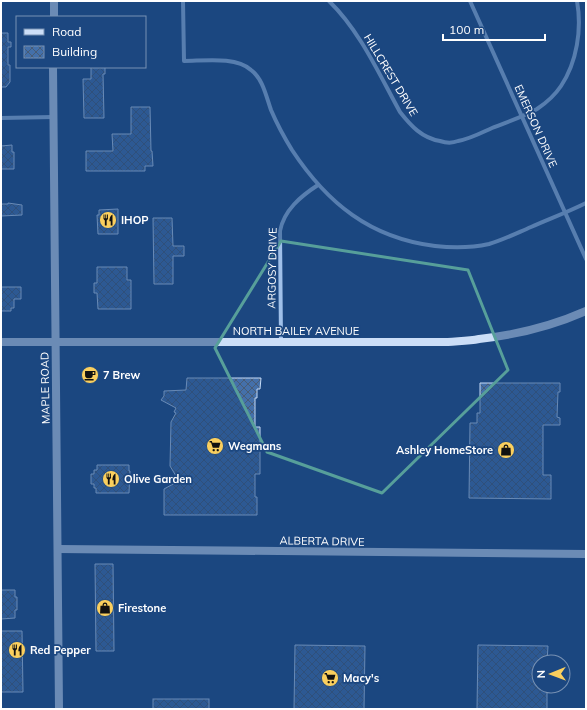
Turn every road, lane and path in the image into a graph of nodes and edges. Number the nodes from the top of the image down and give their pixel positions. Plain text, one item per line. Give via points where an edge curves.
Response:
1 (54, 1) edge
2 (184, 1) edge
3 (329, 1) edge
4 (470, 1) edge
5 (577, 1) edge
6 (54, 16) edge
7 (53, 68) edge
8 (521, 116) junction
9 (53, 117) junction
10 (1, 118) edge
11 (318, 185) junction
12 (586, 203) edge
13 (565, 213) junction
14 (586, 259) edge
15 (586, 311) edge
16 (1, 342) edge
17 (56, 342) junction
18 (281, 342) junction
19 (58, 549) junction
20 (586, 554) edge
21 (59, 709) edge

1 - 6 street
2 - 11 street via 184,61 228,61 251,69 258,76 289,145
3 - 8 street, HILLCREST DRIVE via 360,40 400,112 424,136 441,142 457,142
4 - 8 street, EMERSON DRIVE
5 - 8 street, HILLCREST DRIVE via 577,44 565,78 554,95 544,104
7 - 9 street, MAPLE ROAD
8 - 13 street, EMERSON DRIVE
9 - 10 street
9 - 17 street, MAPLE ROAD
11 - 13 street via 346,211 372,228 407,241 446,247 475,247 501,240
11 - 18 street, ARGOSY DRIVE via 293,205 281,223
12 - 13 street
13 - 14 street, EMERSON DRIVE
15 - 18 street, NORTH BAILEY AVENUE via 540,328 479,340
16 - 17 street, NORTH BAILEY AVENUE
17 - 18 street, NORTH BAILEY AVENUE
17 - 19 street, MAPLE ROAD
19 - 20 street, ALBERTA DRIVE
19 - 21 street, MAPLE ROAD

